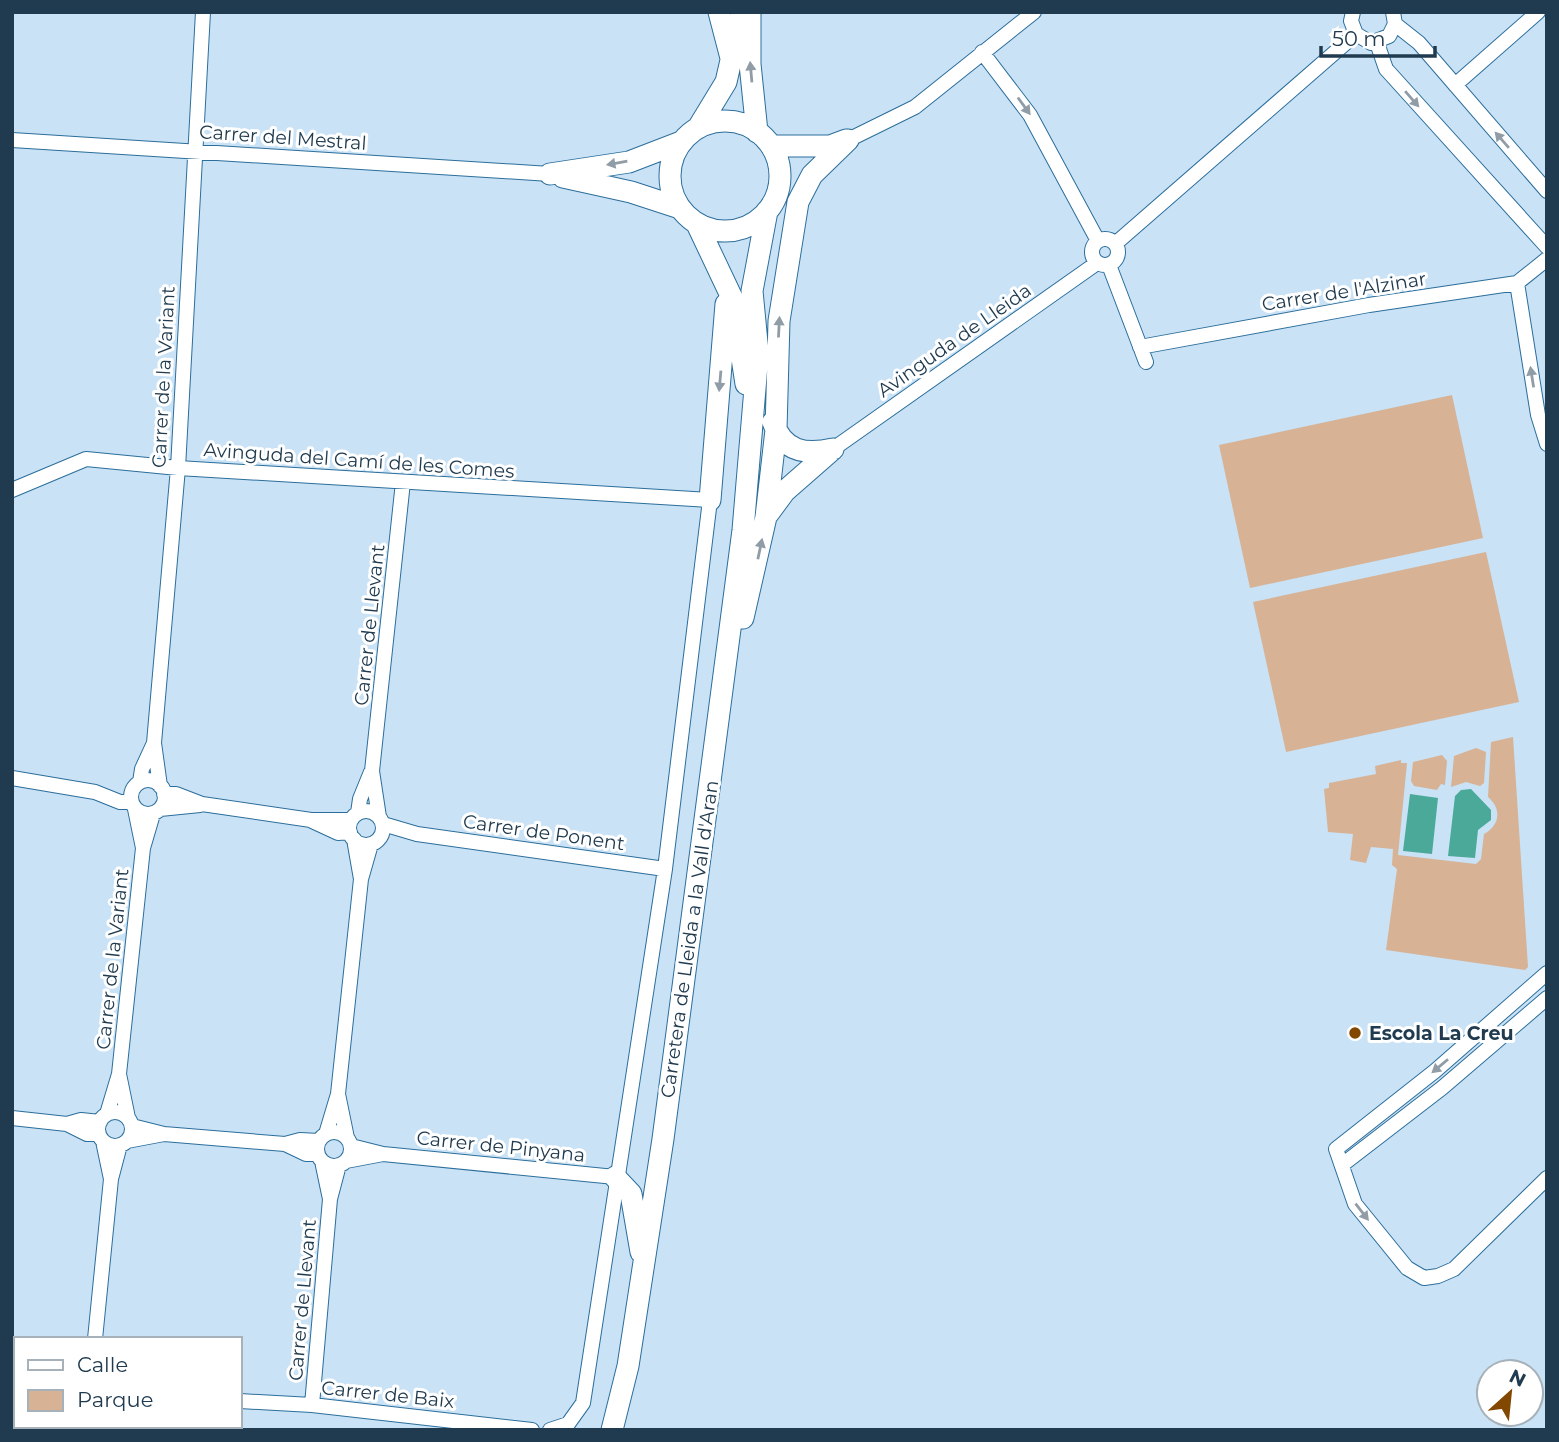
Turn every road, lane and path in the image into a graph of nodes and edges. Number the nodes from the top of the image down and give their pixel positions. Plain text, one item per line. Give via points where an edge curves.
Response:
1 (203, 12) edge
2 (719, 12) edge
3 (742, 12) edge
4 (750, 12) edge
5 (1034, 12) edge
6 (1353, 12) edge
7 (1538, 12) edge
8 (1394, 18) edge
9 (1356, 34) junction
10 (1377, 43) junction
11 (982, 52) junction
12 (731, 58) junction
13 (1455, 85) junction
14 (698, 128) junction
15 (12, 139) edge
16 (764, 139) junction
17 (681, 142) junction
18 (839, 143) junction
19 (195, 151) junction
20 (551, 174) junction
21 (779, 186) junction
22 (1547, 191) edge
23 (680, 208) junction
24 (767, 211) junction
25 (697, 224) junction
26 (1098, 241) junction
27 (1115, 244) junction
28 (1547, 247) edge
29 (1547, 259) edge
30 (1103, 264) junction
31 (1517, 283) junction
32 (728, 288) junction
33 (1140, 347) junction
34 (758, 353) junction
35 (1146, 362) dead end
36 (776, 430) junction
37 (1547, 444) edge
38 (751, 446) junction
39 (833, 449) junction
40 (178, 468) junction
41 (403, 482) junction
42 (12, 490) edge
43 (710, 500) junction
44 (766, 517) junction
45 (720, 710) junction
46 (154, 743) junction
47 (372, 771) junction
48 (12, 778) edge
49 (162, 790) junction
50 (135, 796) junction
51 (202, 804) junction
52 (156, 811) junction
53 (381, 820) junction
54 (353, 826) junction
55 (417, 834) junction
56 (375, 842) junction
57 (144, 848) junction
58 (665, 869) junction
59 (361, 878) junction
60 (1547, 973) edge
61 (1531, 988) junction
62 (1545, 1002) edge
63 (119, 1074) junction
64 (338, 1094) junction
65 (12, 1118) edge
66 (130, 1122) junction
67 (102, 1127) junction
68 (164, 1134) junction
69 (349, 1142) junction
70 (124, 1143) junction
71 (321, 1147) junction
72 (383, 1154) junction
73 (342, 1163) junction
74 (1342, 1165) junction
75 (615, 1177) junction
76 (1547, 1178) edge
77 (111, 1179) junction
78 (330, 1199) junction
79 (644, 1267) junction
80 (95, 1337) edge
81 (242, 1401) edge
82 (312, 1405) junction
83 (532, 1430) edge
84 (550, 1430) edge
85 (612, 1430) edge

1 - 19 street, Carrer de la Variant
2 - 12 main road
3 - 12 main road
16 -> 4 main road via 750,65
5 - 11 street
6 - 9 street
7 - 13 street
8 - 10 street via 1389,36
8 - 13 street
9 - 10 street
9 - 27 street
10 -> 28 street via 1386,69
11 - 18 street via 915,107
11 -> 26 street via 1030,115
12 - 14 main road via 726,82
22 -> 13 street
14 - 16 main road via 728,121
14 - 17 main road
15 - 19 street, Carrer del Mestral
16 - 18 main road
16 - 21 main road via 779,165
17 -> 20 main road via 629,162
17 - 23 main road via 670,175
18 - 21 main road
36 -> 18 main road via 779,321 798,202 812,175
19 - 20 street, Carrer del Mestral
19 - 40 street, Carrer de la Variant
20 - 23 main road
21 - 24 main road
23 - 25 main road
24 - 25 main road via 734,230
24 - 34 main road via 752,290
25 - 32 main road
26 - 27 street
26 - 30 street via 1092,251
27 - 30 street via 1118,256
29 - 31 street
30 - 33 street
30 - 39 street, Avinguda de Lleida
31 - 33 street, Carrer de l'Alzinar
37 -> 31 street via 1538,415
32 - 38 main road via 743,360
32 -> 43 main road
33 - 35 street
34 - 36 main road
34 - 38 main road
36 - 39 main road via 802,453
36 - 44 main road
38 - 45 main road, Carretera de Lleida a la Vall d'Aran
39 - 44 main road via 785,491
40 - 41 street, Avinguda del Camí de les Comes
40 - 42 street, Avinguda del Camí de les Comes via 86,458
40 - 46 street, Carrer de la Variant
41 - 43 street, Avinguda del Camí de les Comes
41 - 47 street, Carrer de Llevant
43 - 58 street
45 -> 44 main road
45 - 79 main road, Carretera de Lleida a la Vall d'Aran
46 - 49 street, Carrer de la Variant
46 - 50 street, Carrer de la Variant
47 - 53 street, Carrer de Llevant
47 - 54 street, Carrer de Llevant
48 - 50 street
49 - 50 street via 151,781
49 - 51 street
49 - 52 street, Carrer de la Variant
50 - 52 street via 144,814
50 - 57 street, Carrer de la Variant
51 - 52 street
51 - 54 street
52 - 57 street, Carrer de la Variant
53 - 54 street, Carrer de Ponent via 369,811
53 - 55 street, Carrer de Ponent
53 - 56 street, Carrer de Llevant
54 - 56 street via 362,844
54 - 59 street, Carrer de Llevant
55 - 56 street, Carrer de Ponent
55 - 58 street, Carrer de Ponent
56 - 59 street, Carrer de Llevant
57 - 63 street, Carrer de la Variant
58 - 75 street
59 - 64 street, Carrer de Llevant
60 - 61 street
61 - 62 street
61 -> 74 street via 1336,1149
62 - 74 street
63 - 66 street, Carrer de la Variant
63 - 67 street, Carrer de la Variant
64 - 69 street, Carrer de Llevant
64 - 71 street, Carrer de Llevant
65 - 67 street via 66,1124 87,1134
66 - 67 street via 118,1113
66 - 68 street
66 - 70 street, Carrer de la Variant
67 - 70 street via 111,1146
67 - 77 street, Carrer de la Variant
68 - 70 street
68 - 71 street via 285,1144 300,1140
69 - 71 street, Carrer de Pinyana via 337,1132
69 - 72 street, Carrer de Pinyana
69 - 73 street, Carrer de Llevant
70 - 77 street, Carrer de la Variant
71 - 73 street via 330,1166
71 - 78 street, Carrer de Llevant
72 - 73 street, Carrer de Pinyana
72 - 75 street, Carrer de Pinyana
73 - 78 street, Carrer de Llevant
74 -> 76 street via 1355,1204 1407,1268 1424,1278 1454,1269
75 - 79 main road via 631,1194
75 - 84 street via 583,1402 568,1424
77 - 80 street, Carrer de la Variant
78 - 82 street, Carrer de Llevant
79 - 85 main road, Carretera de Lleida a la Vall d'Aran
81 - 82 street, Carrer de Baix
82 - 83 street, Carrer de Baix

